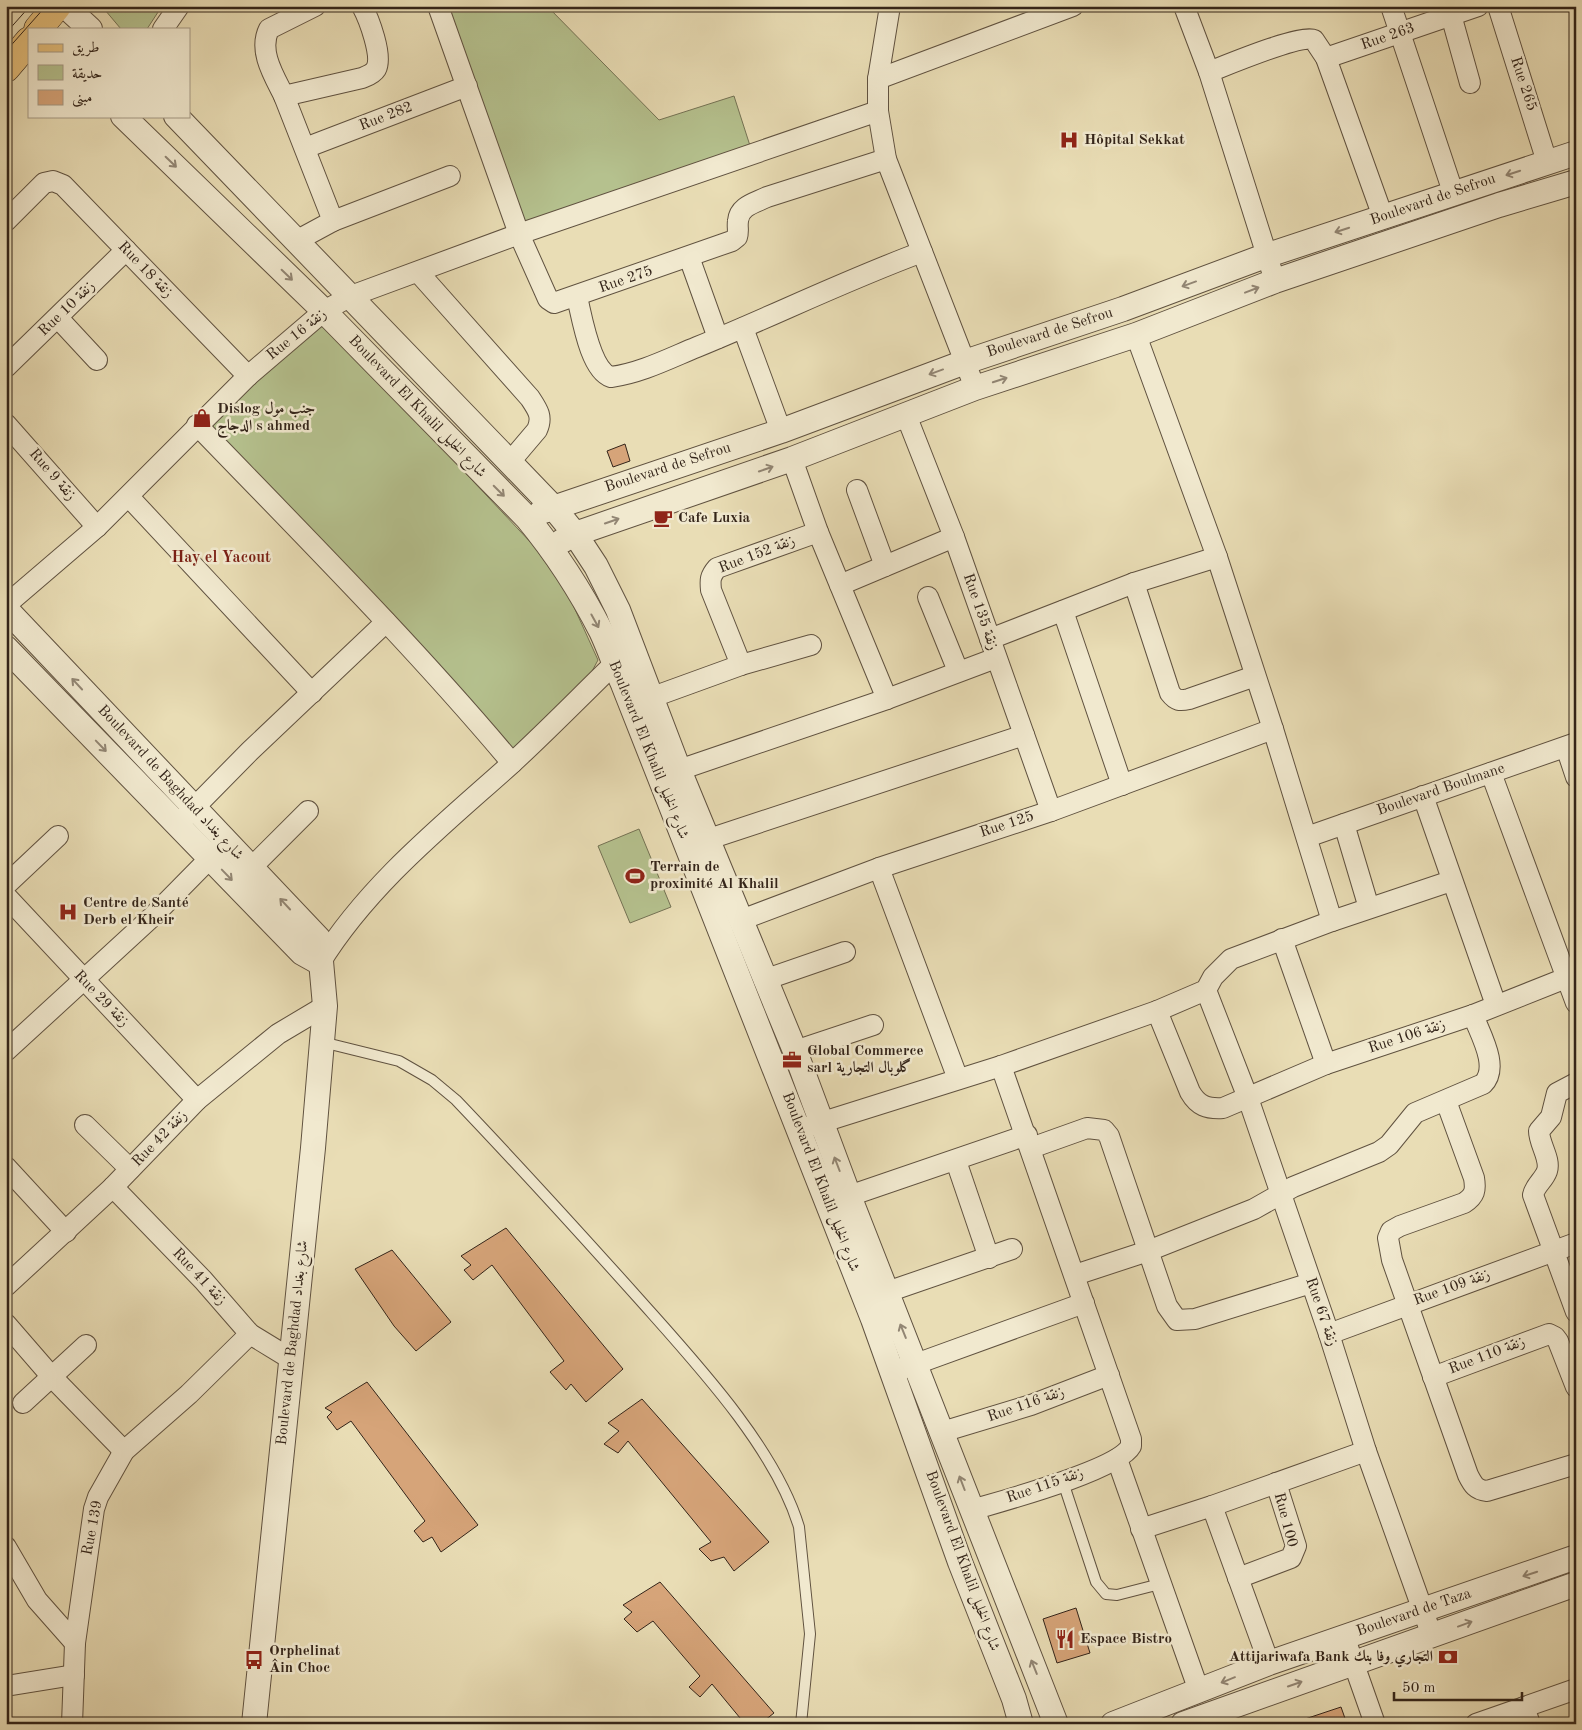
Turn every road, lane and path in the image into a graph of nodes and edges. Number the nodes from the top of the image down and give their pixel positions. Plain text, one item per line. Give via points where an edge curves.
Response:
1 (56, 6) edge
2 (65, 6) edge
3 (179, 6) edge
4 (362, 6) edge
5 (438, 6) edge
6 (890, 6) edge
7 (1073, 6) edge
8 (1184, 6) edge
9 (1391, 6) edge
10 (1478, 6) edge
11 (1498, 6) edge
12 (313, 7) edge
13 (1450, 15) junction
14 (39, 28) edge
15 (89, 28) edge
16 (164, 28) edge
17 (1401, 32) junction
18 (28, 41) edge
19 (1326, 58) junction
20 (6, 68) edge
21 (1209, 72) junction
22 (878, 79) junction
23 (1470, 83) dead end
24 (467, 86) junction
25 (284, 96) junction
26 (878, 111) junction
27 (125, 118) edge
28 (173, 118) edge
29 (177, 118) edge
30 (150, 142) junction
31 (305, 148) junction
32 (1576, 153) edge
33 (886, 159) junction
34 (1548, 162) junction
35 (450, 176) dead end
36 (1576, 182) edge
37 (1453, 192) junction
38 (1383, 217) junction
39 (6, 221) edge
40 (333, 221) junction
41 (519, 234) junction
42 (296, 241) junction
43 (126, 250) junction
44 (922, 252) junction
45 (1265, 256) junction
46 (689, 257) junction
47 (418, 272) junction
48 (1275, 281) junction
49 (351, 296) junction
50 (577, 297) junction
51 (1148, 299) junction
52 (324, 311) junction
53 (58, 318) junction
54 (1160, 326) junction
55 (744, 328) junction
56 (1136, 335) junction
57 (718, 338) junction
58 (96, 360) dead end
59 (965, 362) junction
60 (6, 367) edge
61 (248, 376) junction
62 (975, 388) junction
63 (906, 415) junction
64 (6, 424) edge
65 (196, 425) junction
66 (781, 431) junction
67 (792, 460) junction
68 (509, 463) junction
69 (857, 490) dead end
70 (129, 497) junction
71 (553, 507) junction
72 (526, 518) junction
73 (97, 527) junction
74 (818, 532) junction
75 (575, 534) junction
76 (954, 537) junction
77 (551, 546) junction
78 (1217, 557) junction
79 (885, 566) junction
80 (1134, 583) junction
81 (840, 585) junction
82 (928, 597) dead end
83 (6, 605) edge
84 (6, 609) edge
85 (1063, 611) junction
86 (386, 622) junction
87 (810, 645) dead end
88 (6, 648) edge
89 (993, 648) junction
90 (741, 665) junction
91 (958, 672) junction
92 (618, 674) junction
93 (1255, 676) junction
94 (312, 693) junction
95 (650, 698) junction
96 (887, 699) junction
97 (1273, 730) junction
98 (1024, 735) junction
99 (1571, 745) edge
100 (512, 763) junction
101 (678, 770) junction
102 (1491, 773) junction
103 (1576, 777) edge
104 (1122, 785) junction
105 (1423, 796) junction
106 (194, 808) junction
107 (308, 811) dead end
108 (1051, 811) junction
109 (177, 824) junction
110 (1344, 824) junction
111 (58, 836) dead end
112 (1307, 837) junction
113 (706, 840) junction
114 (218, 850) junction
115 (252, 868) junction
116 (879, 868) junction
117 (1451, 880) junction
118 (6, 885) edge
119 (6, 896) edge
120 (1369, 908) junction
121 (741, 920) junction
122 (1332, 921) junction
123 (1282, 939) junction
124 (845, 952) dead end
125 (320, 963) junction
126 (1566, 978) junction
127 (82, 979) junction
128 (764, 980) junction
129 (1206, 990) junction
130 (1576, 1003) edge
131 (1496, 1005) junction
132 (325, 1006) junction
133 (1157, 1011) junction
134 (1473, 1015) junction
135 (873, 1025) dead end
136 (321, 1042) junction
137 (8, 1046) edge
138 (795, 1051) junction
139 (1326, 1064) junction
140 (1001, 1066) junction
141 (958, 1079) junction
142 (1576, 1083) edge
143 (1248, 1098) junction
144 (197, 1100) junction
145 (1446, 1101) junction
146 (85, 1125) dead end
147 (810, 1126) junction
148 (1029, 1142) junction
149 (956, 1161) junction
150 (6, 1167) edge
151 (130, 1169) junction
152 (113, 1187) junction
153 (1280, 1194) junction
154 (849, 1196) junction
155 (66, 1232) junction
156 (1576, 1243) edge
157 (1012, 1249) dead end
158 (1148, 1251) junction
159 (1554, 1251) junction
160 (989, 1258) junction
161 (1075, 1275) junction
162 (1311, 1283) junction
163 (6, 1286) edge
164 (887, 1292) junction
165 (1084, 1303) junction
166 (1407, 1304) junction
167 (1576, 1312) edge
168 (6, 1324) edge
169 (250, 1334) junction
170 (1329, 1334) junction
171 (86, 1344) dead end
172 (1570, 1351) edge
173 (291, 1359) junction
174 (916, 1363) junction
175 (893, 1373) junction
176 (1109, 1375) junction
177 (52, 1377) junction
178 (1433, 1377) junction
179 (1576, 1387) edge
180 (23, 1403) dead end
181 (942, 1432) junction
182 (124, 1451) junction
183 (1366, 1451) junction
184 (1117, 1459) junction
185 (1576, 1464) edge
186 (1063, 1482) junction
187 (1276, 1484) junction
188 (1212, 1506) junction
189 (972, 1510) junction
190 (1141, 1529) junction
191 (6, 1548) edge
192 (988, 1552) junction
193 (1576, 1558) edge
194 (960, 1562) junction
195 (1238, 1578) junction
196 (1160, 1584) junction
197 (1576, 1584) edge
198 (1424, 1609) junction
199 (1344, 1636) junction
200 (1432, 1636) junction
201 (75, 1642) junction
202 (1354, 1663) junction
203 (1269, 1664) junction
204 (74, 1675) junction
205 (6, 1686) edge
206 (1576, 1689) edge
207 (1199, 1691) junction
208 (1527, 1715) edge
209 (72, 1724) edge
210 (254, 1724) edge
211 (801, 1724) edge
212 (1021, 1724) edge
213 (1056, 1724) edge
214 (1113, 1724) edge
215 (1183, 1724) edge
216 (1375, 1724) edge
217 (1476, 1724) edge

1 - 14 main road
2 - 15 street
3 - 16 street
4 - 25 street via 377,47 377,68 362,78
5 - 24 street
6 - 22 street
7 - 22 street
8 - 21 street
9 - 17 street
10 - 13 street, Rue 263
11 - 34 street, Rue 265
12 - 25 street via 269,29 265,36 266,56
13 - 17 street, Rue 263
13 - 23 street
17 - 19 street, Rue 263
17 - 37 street
18 - 20 main road
19 - 21 street via 1314,40 1305,38
19 - 38 street
21 - 45 street
22 - 26 street
24 - 31 street, Rue 282
24 - 41 street
25 - 31 street
26 - 33 street
26 - 41 street, Rue 16 زنقة
27 - 30 street, Boulevard El Khalil شارع الخليل
28 - 30 street
29 - 42 street, Boulevard El Khalil شارع الخليل
30 -> 52 street, Boulevard El Khalil شارع الخليل
31 - 40 street
32 - 34 street, Boulevard de Sefrou
33 - 44 street
33 - 46 street, Rue 275 via 748,206 738,217 737,237
34 -> 37 street, Boulevard de Sefrou
35 - 40 street
36 - 48 street, Boulevard de Sefrou
37 - 38 street, Boulevard de Sefrou
38 -> 45 street, Boulevard de Sefrou
39 - 43 street, Rue 18 زنقة via 49,182 63,185
40 - 42 street
41 - 47 street, Rue 16 زنقة
41 - 50 street, Rue 275 via 548,299 554,304
42 - 49 street, Boulevard El Khalil شارع الخليل
43 - 53 street, Rue 10 زنقة
43 - 61 street, Rue 18 زنقة
44 - 55 street
44 - 59 street
45 - 48 street
45 -> 51 street, Boulevard de Sefrou
46 - 50 street, Rue 275
46 - 57 street
47 - 49 street, Rue 16 زنقة
47 - 68 street via 539,412 537,430
54 -> 48 street, Boulevard de Sefrou
49 - 52 street, Rue 16 زنقة
49 - 68 street, Boulevard El Khalil شارع الخليل
50 - 57 street via 593,358 600,371 611,377 637,371
51 - 54 street
51 - 59 street, Boulevard de Sefrou
52 - 61 street, Rue 16 زنقة
52 -> 72 street, Boulevard El Khalil شارع الخليل
53 - 58 street
53 - 60 street, Rue 10 زنقة
54 - 56 street, Boulevard de Sefrou
55 - 57 street
55 - 66 street
62 -> 56 street, Boulevard de Sefrou
56 - 78 street
59 - 62 street
59 -> 66 street, Boulevard de Sefrou
61 - 65 street, Rue 16 زنقة
62 - 63 street, Boulevard de Sefrou
63 - 67 street, Boulevard de Sefrou
63 - 76 street, Rue 135 زنقة
64 - 73 street, Rue 9 زنقة
65 - 70 street, Rue 16 زنقة
65 - 86 street
66 - 71 street, Boulevard de Sefrou
67 - 74 street
75 -> 67 street, Boulevard de Sefrou
68 - 71 street, Boulevard El Khalil شارع الخليل
69 - 79 street
70 - 73 street, Rue 16 زنقة
70 - 94 street
71 - 72 street, Boulevard de Sefrou
71 - 75 street, Boulevard El Khalil شارع الخليل
72 - 77 street, Boulevard El Khalil شارع الخليل
73 - 83 street, Rue 16 زنقة
74 - 81 street
74 - 90 street, Rue 152 زنقة via 717,568 710,580 710,590
75 - 77 street, Boulevard de Sefrou
75 - 95 street, Boulevard El Khalil شارع الخليل via 596,566 618,610
76 - 79 street
76 - 89 street, Rue 135 زنقة
77 -> 92 street, Boulevard El Khalil شارع الخليل via 601,632
78 - 80 street
78 - 93 street
79 - 81 street
80 - 85 street
80 - 93 street via 1170,693 1178,700
81 - 96 street
82 - 91 street
106 -> 84 street, Boulevard de Baghdad شارع بغداد
85 - 89 street
85 - 104 street
86 - 94 street
86 - 100 street
87 - 90 street
88 -> 109 street, Boulevard de Baghdad شارع بغداد
89 - 91 street
89 - 98 street, Rue 135 زنقة
90 - 95 street
91 - 96 street
92 - 100 street via 577,702
92 - 147 street, Boulevard El Khalil شارع الخليل
93 - 97 street
94 - 106 street
95 - 101 street, Boulevard El Khalil شارع الخليل
96 - 101 street
97 - 104 street, Rue 125
97 - 112 street
98 - 108 street, Rue 135 زنقة
98 - 113 street
99 - 102 street, Boulevard Boulmane
99 - 103 street
100 - 125 street via 388,878 332,943
101 - 113 street, Boulevard El Khalil شارع الخليل
102 - 105 street, Boulevard Boulmane
102 - 126 street
104 - 108 street, Rue 125
105 - 110 street, Boulevard Boulmane
105 - 117 street
106 - 109 street
106 - 114 street, Boulevard de Baghdad شارع بغداد
107 - 115 street
108 - 116 street, Rue 125
109 - 114 street, Boulevard de Baghdad شارع بغداد
110 - 112 street, Boulevard Boulmane
110 - 120 street
111 - 118 street
112 - 122 street
113 - 121 street, Boulevard El Khalil شارع الخليل
114 - 115 street, Boulevard de Baghdad شارع بغداد
114 -> 125 street, Boulevard de Baghdad شارع بغداد via 302,953
114 - 127 street via 153,916
125 -> 115 street, Boulevard de Baghdad شارع بغداد via 318,939
116 - 121 street, Rue 125
116 - 141 street
117 - 120 street
117 - 131 street
119 - 127 street, Rue 29 زنقة
120 - 122 street
121 - 128 street, Boulevard El Khalil شارع الخليل
122 - 123 street
123 - 129 street via 1231,959
123 - 139 street
124 - 128 street
125 - 132 street, Boulevard de Baghdad شارع بغداد
126 - 130 street
126 - 131 street, Rue 106 زنقة
127 - 137 street
127 - 144 street, Rue 29 زنقة
128 - 138 street, Boulevard El Khalil شارع الخليل
129 - 133 street
129 - 143 street, Rue 67 زنقة
131 - 134 street, Rue 106 زنقة
132 - 136 street, Boulevard de Baghdad شارع بغداد
132 - 144 street, Rue 42 زنقة via 278,1034
133 - 140 street
133 - 143 street, Rue 106 زنقة via 1196,1102 1218,1108
134 - 139 street, Rue 106 زنقة
134 - 145 street via 1490,1072 1483,1084
135 - 138 street
136 - 173 street, Boulevard de Baghdad شارع بغداد
136 - 211 lane via 399,1061 432,1080 456,1100 684,1349 737,1415 775,1474 798,1527 810,1634
138 - 147 street, Boulevard El Khalil شارع الخليل
139 - 143 street, Rue 106 زنقة
140 - 141 street
140 - 148 street
141 - 147 street
142 - 159 street via 1557,1093 1551,1117 1539,1131 1548,1168 1533,1195
143 - 153 street, Rue 67 زنقة
144 - 151 street, Rue 42 زنقة
145 - 153 street via 1415,1113 1379,1152
145 - 166 street via 1476,1188 1473,1197 1464,1203 1390,1231 1392,1260
146 - 151 street
154 -> 147 street, Boulevard El Khalil شارع الخليل
147 - 175 street, Boulevard El Khalil شارع الخليل
148 - 149 street
148 - 158 street via 1087,1128 1104,1130 1113,1147
148 - 161 street
149 - 154 street
149 - 160 street
150 - 155 street
151 - 152 street, Rue 42 زنقة
152 - 155 street, Rue 42 زنقة
152 - 169 street, Rue 41 زنقة
153 - 158 street via 1254,1209
153 - 162 street, Rue 67 زنقة
154 - 164 street, Boulevard El Khalil شارع الخليل
155 - 163 street, Rue 42 زنقة
156 - 159 street, Rue 109 زنقة
157 - 160 street
158 - 161 street
158 - 162 street via 1167,1306 1177,1320 1195,1319
159 - 166 street, Rue 109 زنقة
159 - 167 street
160 - 164 street
161 - 165 street
162 - 170 street, Rue 67 زنقة
174 -> 164 street, Boulevard El Khalil شارع الخليل
165 - 174 street
165 - 176 street
166 - 170 street, Rue 109 زنقة
166 - 178 street
168 - 177 street
169 - 173 street, Rue 41 زنقة
169 - 182 street, Rue 139
170 - 183 street, Rue 67 زنقة
171 - 177 street
172 - 178 street, Rue 110 زنقة via 1556,1337 1541,1335
172 - 179 street
173 - 210 street, Boulevard de Baghdad شارع بغداد
174 - 175 street
174 - 181 street, Boulevard El Khalil شارع الخليل
175 - 194 street, Boulevard El Khalil شارع الخليل
176 - 181 street, Rue 116 زنقة via 1031,1405
176 - 184 street via 1131,1439 1128,1451
177 - 180 street
177 - 182 street
178 - 185 street via 1474,1487 1487,1491
189 -> 181 street, Boulevard El Khalil شارع الخليل
182 - 201 street, Rue 139 via 94,1509
183 - 187 street
183 - 198 street, Rue 67 زنقة
184 - 186 street, Rue 115 زنقة
184 - 190 street
186 - 189 street, Rue 115 زنقة
186 - 196 lane via 1096,1582 1106,1594 1117,1595
187 - 188 street
187 - 195 street, Rue 100 via 1296,1546 1295,1553 1292,1558
188 - 190 street
188 - 195 street
189 - 192 street, Boulevard El Khalil شارع الخليل
190 - 196 street
191 - 201 street via 37,1600
192 - 194 street
213 -> 192 street, Boulevard El Khalil شارع الخليل
193 -> 198 street, Boulevard de Taza
194 - 212 street, Boulevard El Khalil شارع الخليل
195 - 203 street
196 - 207 street
200 -> 197 street, Boulevard de Taza
198 - 199 street, Boulevard de Taza
198 - 200 street, Rue 67 زنقة
199 - 202 street
199 - 203 street, Boulevard de Taza
200 - 202 street, Boulevard de Taza
201 - 204 street, Rue 139
215 -> 202 street, Boulevard de Taza
202 - 216 street
203 -> 207 street, Boulevard de Taza
204 - 205 street
204 - 209 street, Rue 139
206 - 208 street
207 - 214 street, Boulevard de Taza
208 - 217 street

